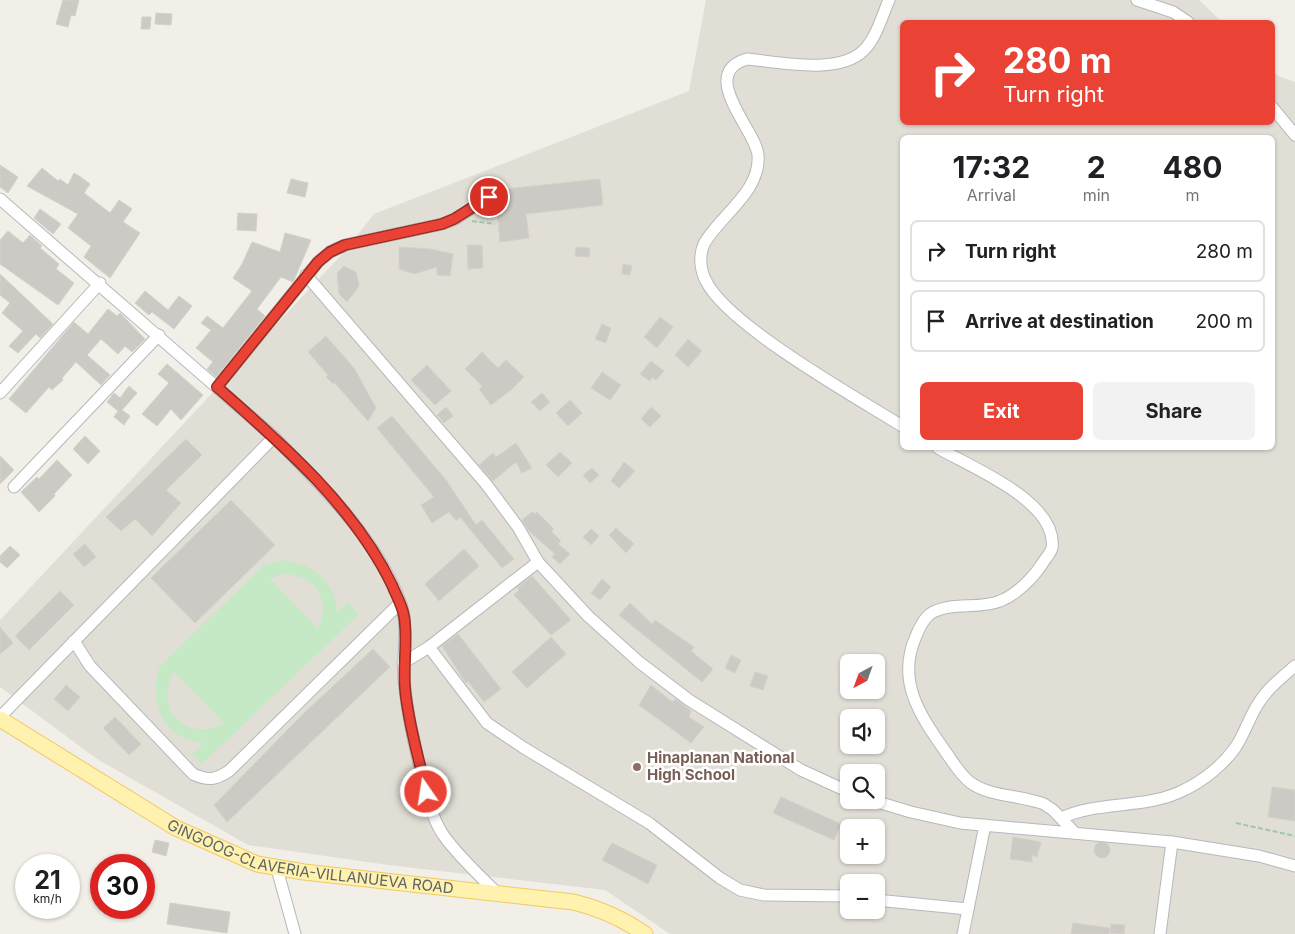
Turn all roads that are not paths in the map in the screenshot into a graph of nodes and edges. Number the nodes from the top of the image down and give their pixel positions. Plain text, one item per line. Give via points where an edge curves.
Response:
1 (890, 0) edge
2 (1137, 0) edge
3 (1185, 20) edge
4 (1275, 111) edge
5 (1295, 135) edge
6 (489, 197) dead end
7 (0, 198) edge
8 (306, 275) junction
9 (100, 284) junction
10 (159, 335) junction
11 (217, 387) junction
12 (1, 389) edge
13 (900, 425) edge
14 (274, 437) junction
15 (942, 450) edge
16 (14, 487) dead end
17 (538, 562) junction
18 (400, 603) junction
19 (74, 641) junction
20 (429, 647) junction
21 (403, 663) junction
22 (1295, 666) edge
23 (0, 718) edge
24 (840, 788) edge
25 (885, 804) edge
26 (1061, 818) junction
27 (985, 825) junction
28 (1075, 833) junction
29 (1172, 842) junction
30 (1295, 866) edge
31 (277, 869) junction
32 (498, 894) junction
33 (840, 896) edge
34 (885, 901) edge
35 (968, 909) junction
36 (295, 934) edge
37 (645, 934) edge
38 (963, 934) edge
39 (1160, 934) edge

1 - 13 street via 873,38 864,51 851,60 832,65 747,58 731,69 729,94 758,154 756,174 747,191 703,246 700,263 706,281 718,298 752,328
2 - 3 street via 1173,12
4 - 5 street
6 - 8 street via 454,219 431,227 345,245 330,252
7 - 9 street
8 - 11 street
8 - 17 street via 486,484 518,527
9 - 10 street
9 - 12 street
10 - 11 street
10 - 16 street
11 - 14 street
14 - 18 street via 315,479 364,538 384,568
14 - 19 street
15 - 26 street via 1013,489 1037,509 1049,528 1052,548 1038,570 1016,592 1000,602 943,608 929,615 911,646 908,666 911,691 922,718 970,782 980,788 1044,804
17 - 20 street
17 - 24 street via 588,616 689,700 801,770
18 - 19 street via 229,771 217,779 205,780 193,774 90,666
18 - 21 street via 405,628
19 - 23 street
20 - 21 street
20 - 33 street via 487,723 649,823 720,878 740,890 764,895
21 - 32 street via 411,733 430,808 455,850
22 - 26 street via 1270,688 1235,749 1208,776 1184,790 1153,799 1079,810
23 - 31 main road, GINGOOG-CLAVERIA-VILLANUEVA ROAD via 176,828 242,860
25 - 27 street via 934,818
26 - 28 street
27 - 28 street
27 - 35 street
28 - 29 street
29 - 30 street via 1259,856
29 - 39 street
31 - 32 main road, GINGOOG-CLAVERIA-VILLANUEVA ROAD
31 - 36 street
32 - 37 main road, GINGOOG-CLAVERIA-VILLANUEVA ROAD via 594,907
34 - 35 street
35 - 38 street

